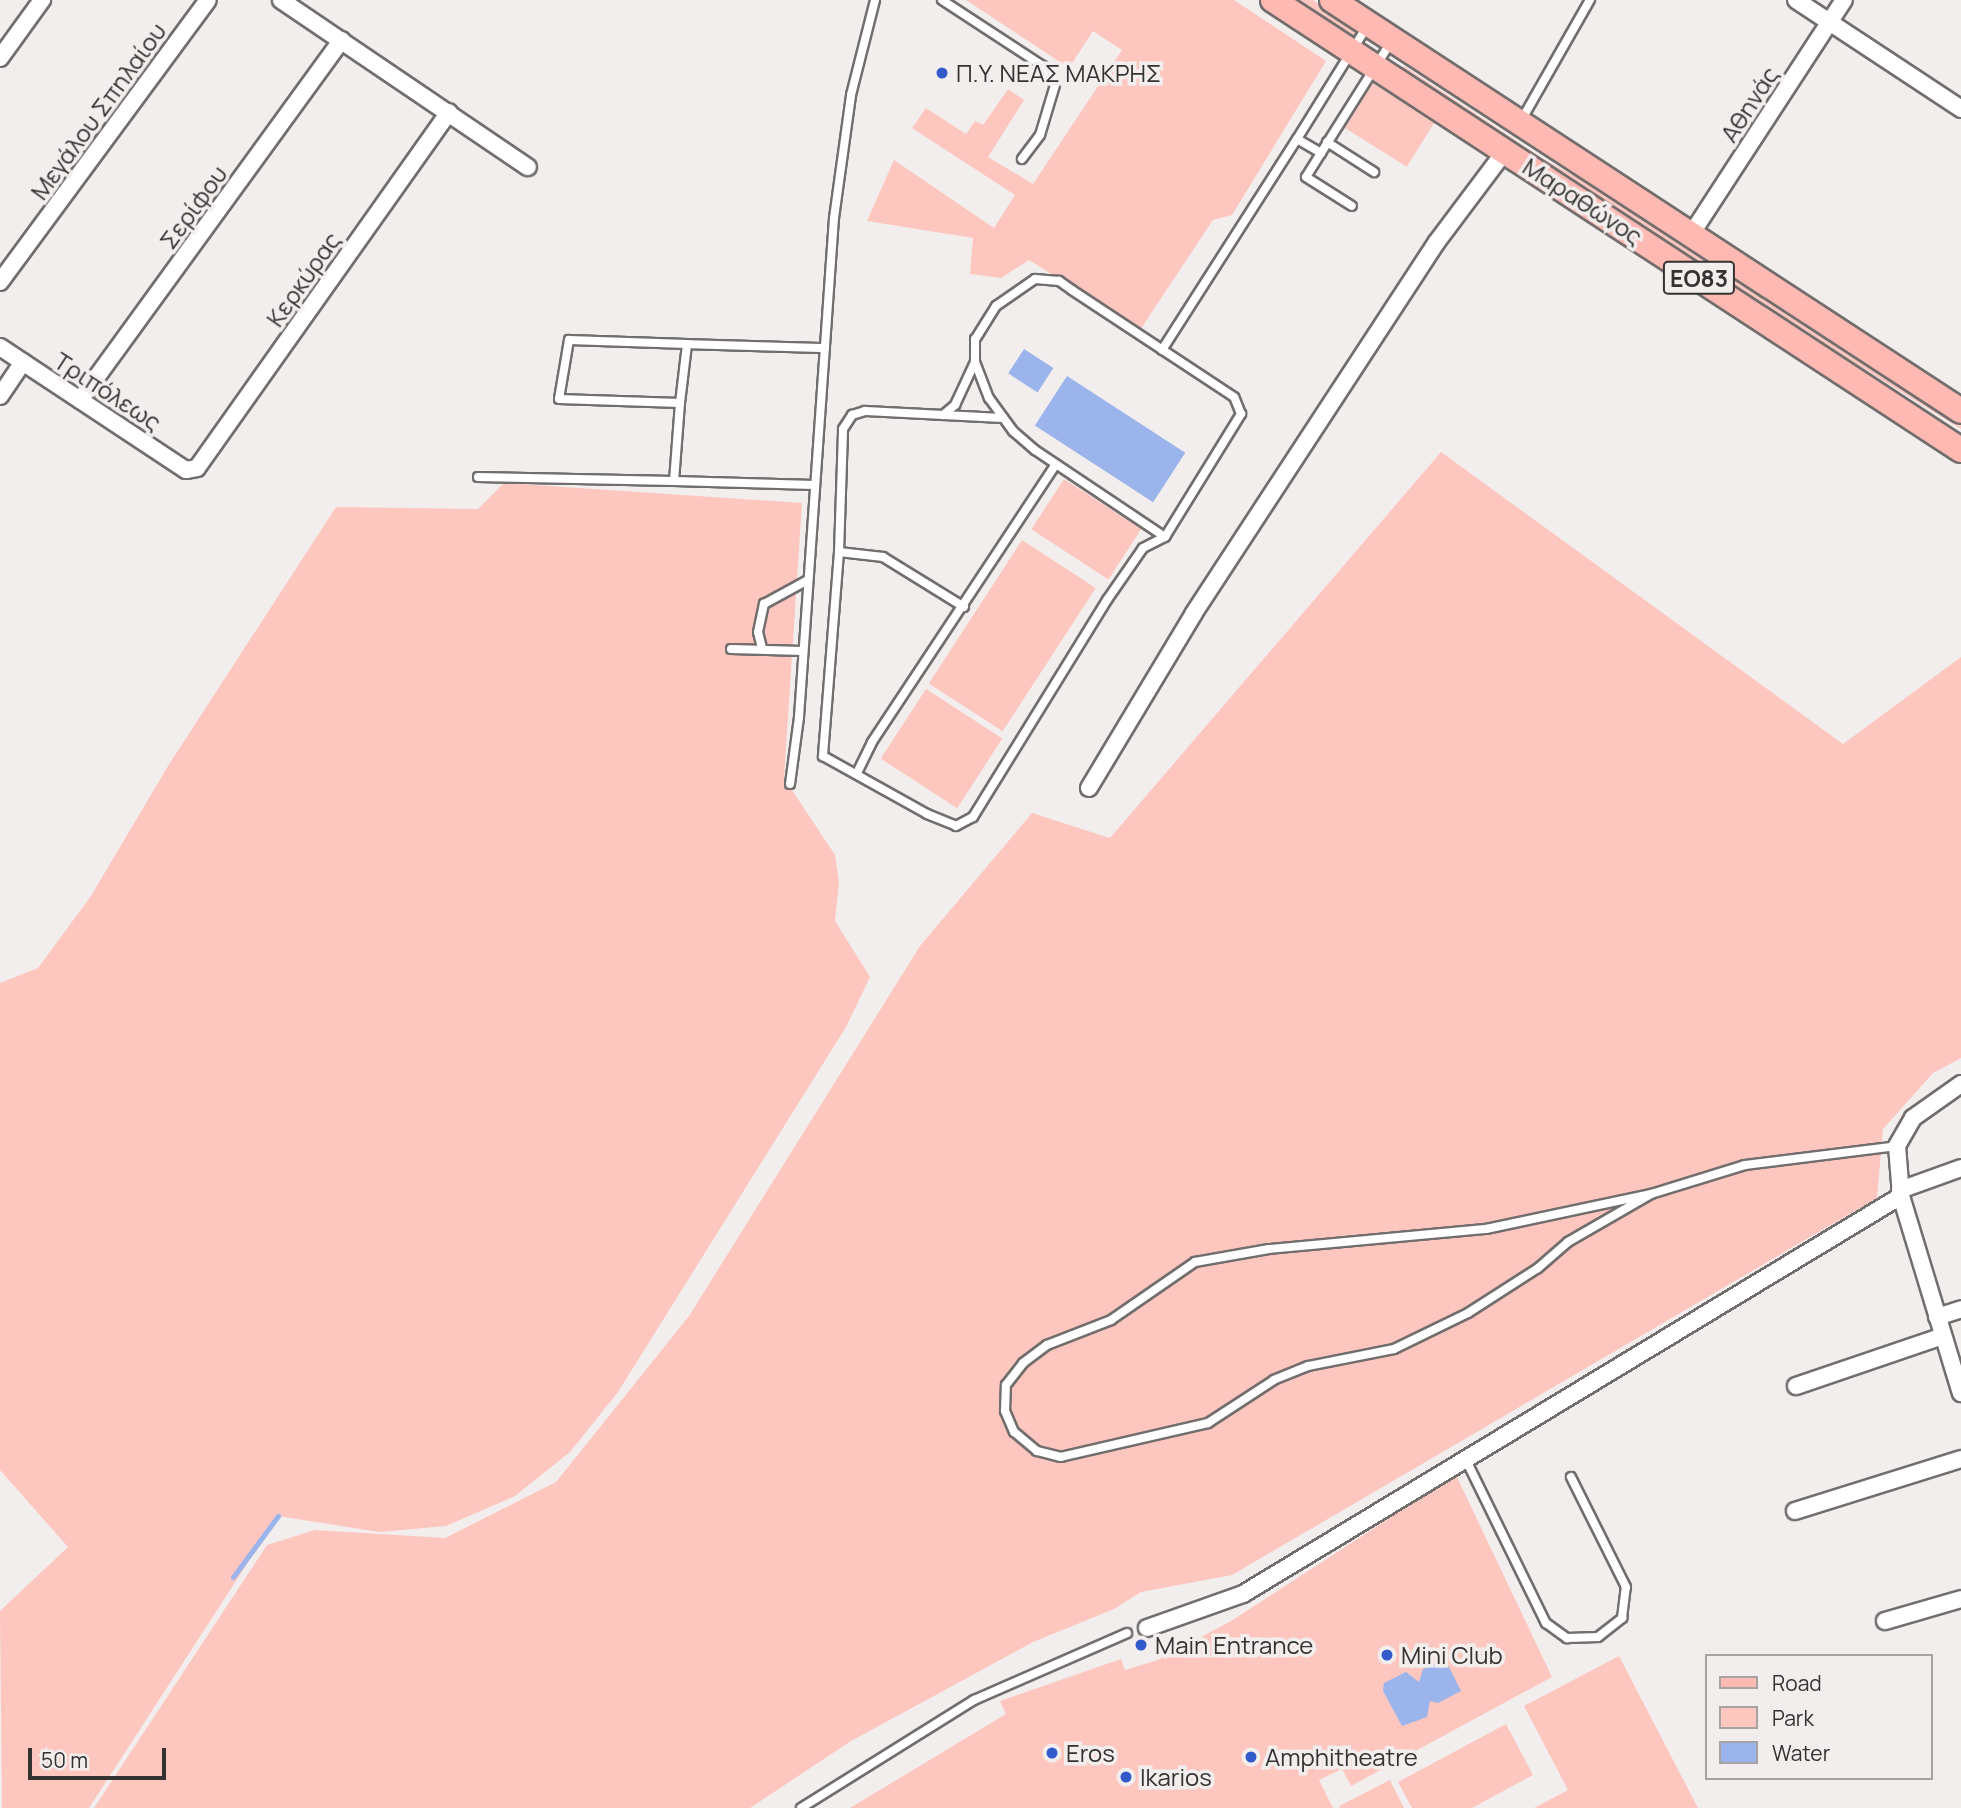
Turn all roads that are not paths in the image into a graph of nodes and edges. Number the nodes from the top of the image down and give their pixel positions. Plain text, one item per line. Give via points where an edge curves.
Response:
1 (42, 0) edge
2 (208, 0) edge
3 (281, 0) edge
4 (876, 0) edge
5 (942, 0) edge
6 (1273, 0) edge
7 (1332, 0) edge
8 (1590, 0) edge
9 (1796, 0) edge
10 (1844, 0) edge
11 (1830, 22) junction
12 (1369, 24) junction
13 (1393, 39) junction
14 (342, 40) junction
15 (0, 58) edge
16 (1346, 60) junction
17 (1370, 73) junction
18 (1961, 109) edge
19 (449, 111) junction
20 (1520, 121) junction
21 (1297, 139) junction
22 (1327, 142) junction
23 (1505, 151) junction
24 (1321, 153) junction
25 (1022, 159) dead end
26 (528, 167) dead end
27 (1374, 172) dead end
28 (1352, 206) dead end
29 (1692, 233) junction
30 (0, 282) edge
31 (687, 344) junction
32 (0, 346) edge
33 (825, 348) junction
34 (1162, 350) junction
35 (23, 362) junction
36 (975, 362) junction
37 (0, 396) edge
38 (80, 400) junction
39 (680, 402) junction
40 (1961, 411) edge
41 (943, 415) junction
42 (1003, 418) junction
43 (1961, 450) edge
44 (1056, 464) junction
45 (193, 470) joint
46 (478, 477) dead end
47 (674, 481) junction
48 (814, 485) junction
49 (1165, 537) junction
50 (839, 552) junction
51 (808, 580) junction
52 (964, 607) junction
53 (762, 648) junction
54 (731, 649) dead end
55 (803, 652) junction
56 (857, 773) junction
57 (790, 784) dead end
58 (1089, 788) dead end
59 (1961, 1084) edge
60 (1897, 1146) junction
61 (1961, 1168) edge
62 (1900, 1193) junction
63 (1651, 1194) junction
64 (1961, 1308) edge
65 (1937, 1317) junction
66 (1943, 1336) junction
67 (1796, 1387) dead end
68 (1961, 1393) edge
69 (1464, 1457) junction
70 (1961, 1459) edge
71 (1571, 1477) dead end
72 (1795, 1511) dead end
73 (1961, 1599) edge
74 (1885, 1621) dead end
75 (1147, 1628) dead end
76 (1127, 1633) dead end
77 (801, 1808) edge

1 - 15 street
2 - 30 street, Μεγάλου Σπηλαίου
3 - 14 street
4 - 33 lane via 842,153
5 - 25 lane via 1043,66 1055,85 1040,135
6 - 16 main road, Μαραθώνος / ΕΟ83
7 - 12 main road, Μαραθώνος / ΕΟ83
8 - 20 lane
9 - 11 street
10 - 11 street, Αθηνάς
11 - 18 street
11 - 29 street, Αθηνάς
12 - 13 main road, Μαραθώνος / ΕΟ83
12 - 16 lane
13 - 17 lane
13 - 20 main road, Μαραθώνος / ΕΟ83
14 - 19 street
14 - 38 street, Σερίφου
16 - 17 main road, Μαραθώνος / ΕΟ83
16 - 21 lane
17 - 22 lane
17 - 23 main road, Μαραθώνος / ΕΟ83
19 - 26 street
19 - 45 street, Κερκύρας
20 - 29 main road, Μαραθώνος / ΕΟ83
21 - 24 lane
21 - 34 lane
22 - 24 lane
22 - 27 lane
23 - 43 main road, Μαραθώνος / ΕΟ83
23 - 58 street via 1436,243 1194,613
24 - 28 lane via 1306,177
29 - 40 main road, Μαραθώνος / ΕΟ83
31 - 33 lane
31 - 39 lane
31 - 39 lane via 569,340 559,399
32 - 35 street, Τριπόλεως
33 - 48 lane
34 - 36 lane via 1047,278 1022,284 996,306 975,339
34 - 49 lane via 1234,397 1241,414
35 - 37 street
35 - 38 street, Τριπόλεως
36 - 41 lane via 955,405
36 - 42 lane via 989,398
38 - 45 street, Τριπόλεως
39 - 47 lane
41 - 42 lane
41 - 50 lane via 865,411 852,415 843,429
42 - 44 lane
44 - 49 lane
44 - 52 lane
46 - 47 lane
47 - 48 lane
48 - 51 lane
49 - 56 lane via 1143,548 1114,589 973,817 956,826
50 - 52 lane via 883,557
50 - 56 lane via 823,756
51 - 53 lane via 764,604 758,632
51 - 55 lane
52 - 56 lane via 872,742
53 - 54 lane
53 - 55 lane
55 - 57 lane
59 - 60 street via 1913,1118
60 - 62 street
60 - 63 lane via 1745,1165
61 - 62 street
62 - 65 street
62 - 69 street
63 - 63 lane via 1568,1242 1538,1268 1468,1313 1394,1349 1308,1366 1274,1380 1208,1423 1061,1457 1037,1451 1014,1432 1005,1411 1006,1385 1047,1345 1111,1320 1195,1262 1319,1244 1453,1234
64 - 65 street
65 - 66 street
66 - 67 street
66 - 68 street
69 - 71 lane via 1546,1623 1567,1639 1598,1637 1622,1618 1626,1587
69 - 75 street via 1243,1594
70 - 72 street
73 - 74 street
76 - 77 lane via 974,1700

